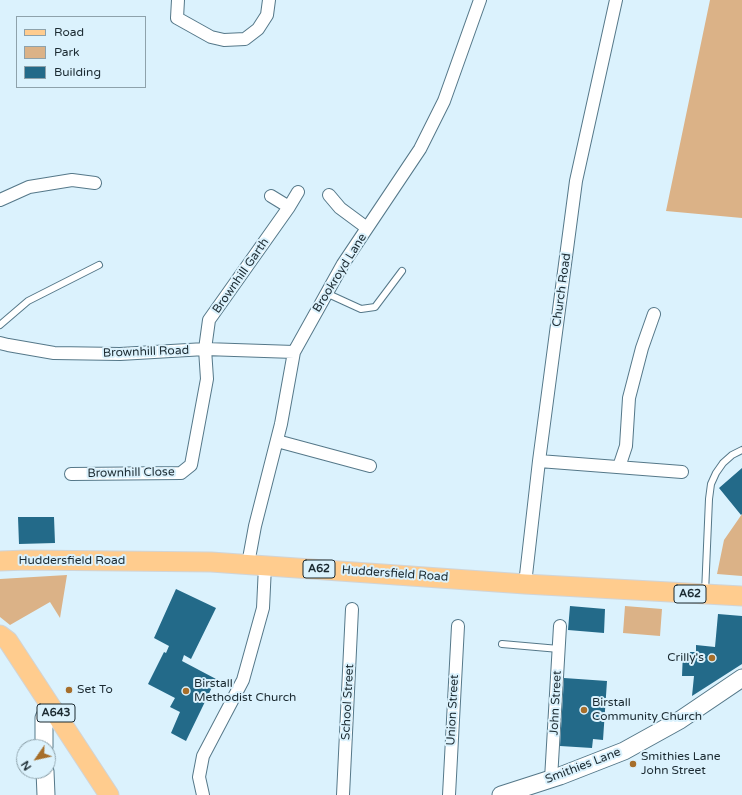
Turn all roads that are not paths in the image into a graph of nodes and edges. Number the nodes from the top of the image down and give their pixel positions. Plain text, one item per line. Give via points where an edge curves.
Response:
1 (178, 0) edge
2 (269, 0) edge
3 (480, 0) edge
4 (616, 0) edge
5 (95, 183) dead end
6 (298, 192) dead end
7 (329, 195) dead end
8 (271, 196) dead end
9 (0, 200) edge
10 (289, 207) junction
11 (367, 228) junction
12 (99, 265) dead end
13 (402, 271) dead end
14 (326, 293) junction
15 (654, 314) dead end
16 (0, 325) edge
17 (0, 343) edge
18 (205, 349) junction
19 (294, 352) junction
20 (276, 441) junction
21 (742, 450) edge
22 (539, 461) junction
23 (370, 466) dead end
24 (618, 467) junction
25 (682, 472) dead end
26 (71, 474) dead end
27 (0, 561) edge
28 (257, 565) junction
29 (525, 584) junction
30 (704, 594) junction
31 (742, 596) edge
32 (352, 609) dead end
33 (458, 626) dead end
34 (560, 626) dead end
35 (0, 634) edge
36 (502, 644) dead end
37 (559, 649) junction
38 (742, 678) edge
39 (53, 708) junction
40 (44, 739) edge
41 (45, 779) edge
42 (551, 779) junction
43 (46, 795) edge
44 (109, 795) edge
45 (203, 795) edge
46 (343, 795) edge
47 (449, 795) edge
48 (501, 795) edge

1 - 2 street via 177,18 211,37 224,40 245,38 258,29 267,15
3 - 11 street, Brookroyd Lane via 444,101 420,150
4 - 22 street, Church Road via 576,181
5 - 9 street via 72,180 29,188
6 - 10 street, Brownhill Garth
7 - 11 street via 340,208
8 - 10 street
10 - 18 street, Brownhill Garth via 209,320
11 - 14 street, Brookroyd Lane
12 - 16 lane via 28,301
13 - 14 lane via 375,307 361,309
14 - 19 street, Brookroyd Lane
15 - 24 street via 628,398 626,446
17 - 18 street, Brownhill Road via 54,353 120,354
18 - 19 street, Brownhill Road
18 - 26 street, Brownhill Close via 207,379 191,465 181,473
19 - 20 street, Brookroyd Lane
20 - 23 street
20 - 28 street, Brookroyd Lane via 255,526
21 - 30 lane via 723,463 711,484
22 - 24 street
22 - 29 street, Church Road
24 - 25 street
27 - 28 main road, Huddersfield Road / A62 via 211,562
28 - 29 main road, Huddersfield Road / A62
28 - 45 street, Brookroyd Lane via 263,608 243,680 203,756 198,777
29 - 30 main road, Huddersfield Road / A62
30 - 31 main road, Huddersfield Road / A62
32 - 46 street, School Street
33 - 47 street, Union Street
34 - 37 street, John Street
35 - 39 main road, A643 via 8,641
36 - 37 lane
37 - 42 street, John Street
38 - 42 street, Smithies Lane via 680,720 624,751
39 - 40 street via 44,718
39 - 44 main road, A643
41 - 43 street
42 - 48 street, Smithies Lane

